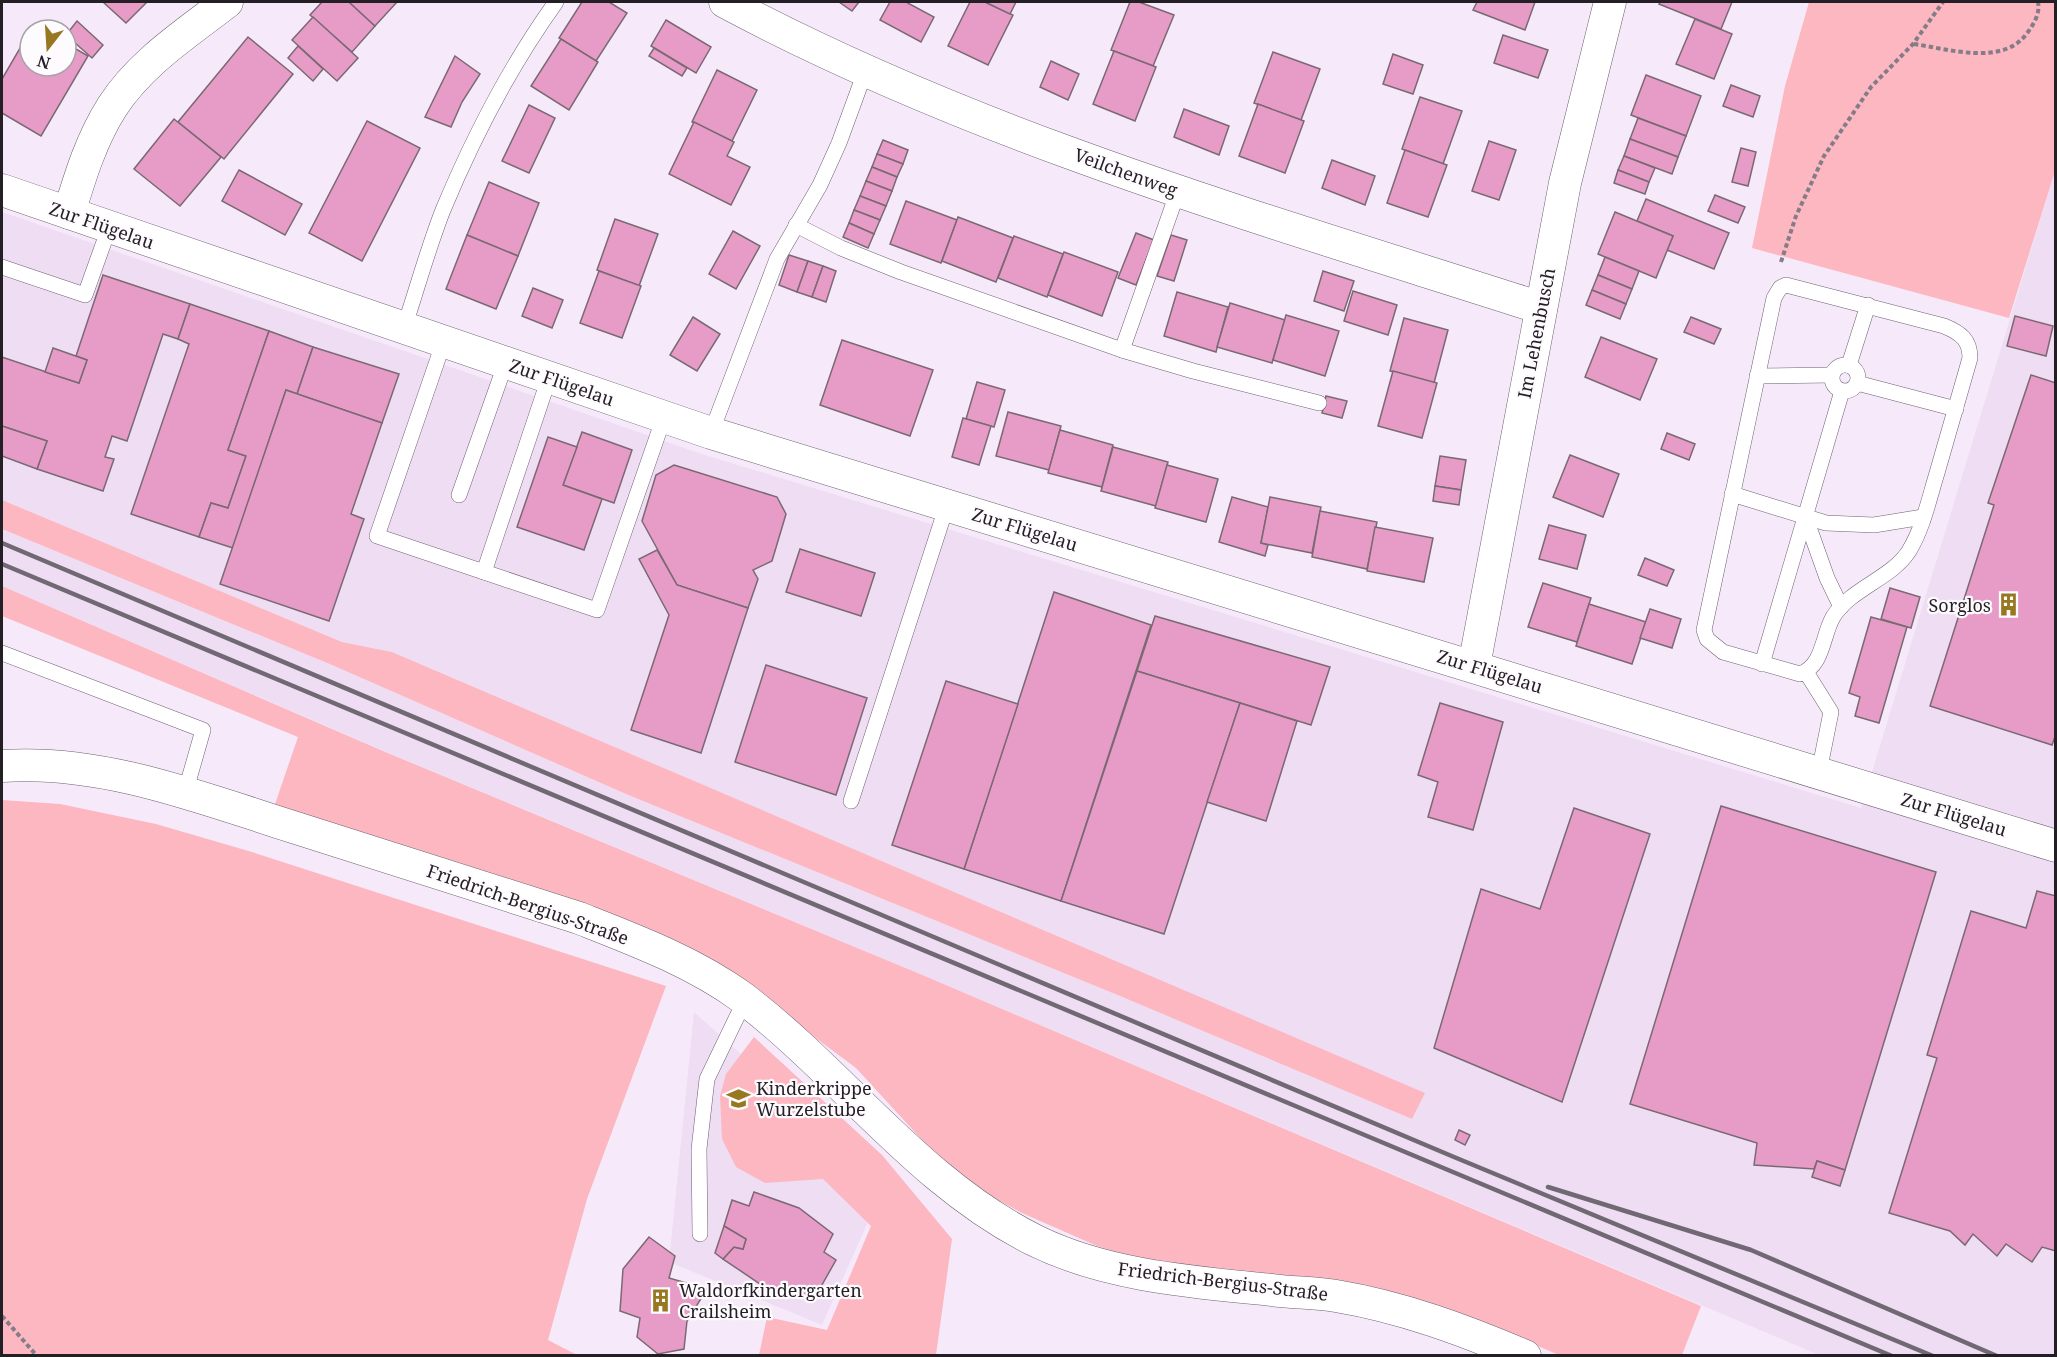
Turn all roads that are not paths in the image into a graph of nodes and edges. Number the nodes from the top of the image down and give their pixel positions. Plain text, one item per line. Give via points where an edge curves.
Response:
1 (227, 2) edge
2 (556, 2) edge
3 (724, 2) edge
4 (1610, 2) edge
5 (865, 72) junction
6 (2, 190) edge
7 (1178, 191) junction
8 (69, 213) junction
9 (796, 225) junction
10 (109, 228) junction
11 (2, 267) edge
12 (1868, 305) junction
13 (1541, 308) junction
14 (404, 328) junction
15 (444, 341) junction
16 (1122, 350) junction
17 (506, 362) junction
18 (1849, 365) junction
19 (1832, 375) junction
20 (1757, 376) junction
21 (549, 378) junction
22 (1857, 383) junction
23 (1842, 391) junction
24 (1319, 403) dead end
25 (1956, 409) junction
26 (664, 417) junction
27 (711, 433) junction
28 (1732, 494) junction
29 (459, 495) dead end
30 (947, 505) junction
31 (1805, 516) junction
32 (1923, 517) junction
33 (484, 572) junction
34 (1841, 607) junction
35 (2, 653) edge
36 (1762, 664) junction
37 (1474, 666) junction
38 (1806, 672) junction
39 (2, 766) edge
40 (1819, 772) junction
41 (185, 793) junction
42 (851, 801) dead end
43 (2055, 846) edge
44 (745, 1000) junction
45 (700, 1234) dead end
46 (1476, 1346) edge
47 (1526, 1356) edge

1 - 8 street via 164,51 133,80 113,106 81,172
2 - 14 lane via 537,27 471,147 442,212
3 - 5 street, Veilchenweg
4 - 13 street, Im Lehenbusch via 1565,183
5 - 7 street, Veilchenweg
5 - 9 lane via 839,143
6 - 8 street, Zur Flügelau
7 - 13 street, Veilchenweg
7 - 16 lane
8 - 10 street, Zur Flügelau
9 - 16 lane via 901,272
9 - 27 lane via 777,259
10 - 11 lane via 85,295
10 - 14 street, Zur Flügelau
12 - 18 lane
12 - 20 lane via 1794,285 1780,288 1774,298
12 - 25 lane via 1944,326 1965,337 1970,358
13 - 37 street, Im Lehenbusch
14 - 15 street, Zur Flügelau
15 - 17 street, Zur Flügelau
15 - 33 lane via 377,536
16 - 24 lane
17 - 21 street, Zur Flügelau
17 - 29 lane
18 - 19 lane via 1835,369
18 - 22 lane via 1858,376
19 - 20 lane
19 - 23 lane
20 - 28 lane
21 - 26 street, Zur Flügelau
21 - 33 lane
22 - 23 lane
22 - 25 lane
23 - 31 lane
25 - 32 lane
26 - 27 street, Zur Flügelau
26 - 33 lane via 597,610
27 - 30 street, Zur Flügelau
28 - 31 lane
28 - 36 lane via 1704,630 1707,639 1723,652
30 - 37 street, Zur Flügelau
30 - 42 lane
31 - 32 lane via 1826,523 1864,525
31 - 34 lane
31 - 36 lane
32 - 34 lane via 1917,535 1900,561
34 - 38 lane via 1818,660
35 - 41 lane via 203,730
36 - 38 lane via 1792,673
37 - 40 street, Zur Flügelau
38 - 40 lane via 1831,712
39 - 41 street, Friedrich-Bergius-Straße via 36,763 102,772
40 - 43 street, Zur Flügelau
41 - 44 street, Friedrich-Bergius-Straße via 579,918 688,965
44 - 45 lane via 707,1079 699,1149
44 - 46 street, Friedrich-Bergius-Straße via 816,1059 944,1183 1037,1242 1099,1264 1165,1277 1333,1295 1399,1309
46 - 47 street, Friedrich-Bergius-Straße

